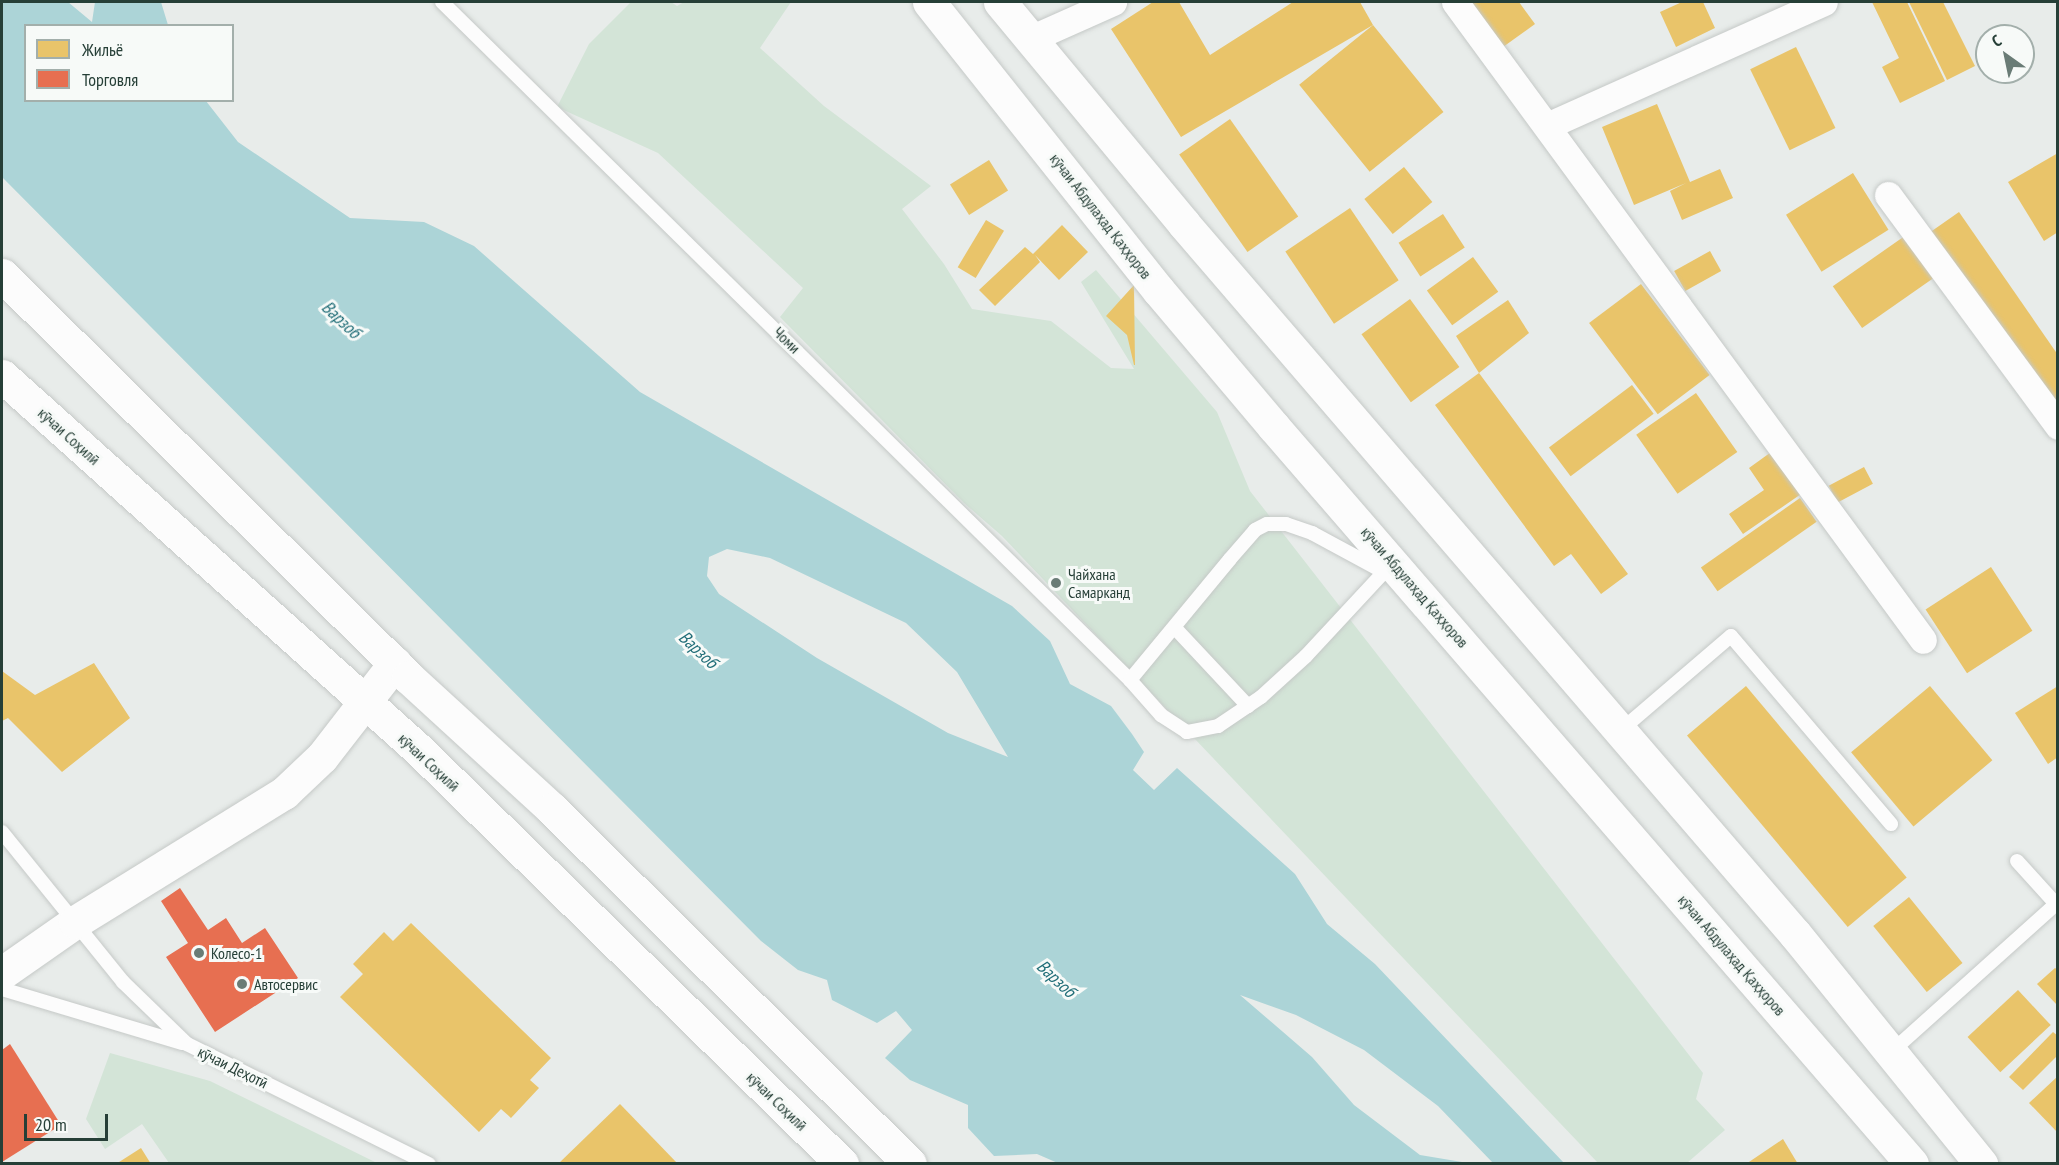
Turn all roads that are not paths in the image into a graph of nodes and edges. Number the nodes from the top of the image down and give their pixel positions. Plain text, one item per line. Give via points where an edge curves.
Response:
1 (442, 2) edge
2 (929, 2) edge
3 (1000, 2) edge
4 (1113, 2) edge
5 (1455, 2) edge
6 (1824, 2) edge
7 (1030, 39) junction
8 (1549, 125) junction
9 (1888, 195) dead end
10 (2, 275) edge
11 (2, 376) edge
12 (2058, 426) edge
13 (1175, 628) junction
14 (1923, 640) dead end
15 (395, 663) junction
16 (1130, 680) junction
17 (364, 705) junction
18 (1248, 706) junction
19 (1620, 731) junction
20 (1891, 824) dead end
21 (2, 832) edge
22 (2017, 861) dead end
23 (75, 922) junction
24 (2, 973) edge
25 (2, 988) edge
26 (187, 1044) junction
27 (1890, 1053) junction
28 (429, 1164) edge
29 (842, 1164) edge
30 (910, 1164) edge
31 (1912, 1164) edge
32 (1981, 1164) edge

1 - 16 lane, Чоми
2 - 31 main road, кӯчаи Абдулаҳад Қаҳҳоров via 1159,291
3 - 7 main road
4 - 7 street
5 - 8 street
6 - 8 street
7 - 19 main road
8 - 14 street
9 - 12 street
10 - 15 main road
11 - 17 main road, кӯчаи Соҳилӣ
13 - 16 lane
13 - 18 lane
13 - 18 lane, Чоми via 1255,530 1267,524 1286,524 1312,533 1384,572 1306,656
15 - 17 main road
15 - 30 main road via 552,809
16 - 18 lane, Чоми via 1161,715 1187,732 1218,726
17 - 23 main road via 322,757 284,793
17 - 29 main road, кӯчаи Соҳилӣ via 418,750
19 - 20 lane via 1731,636
19 - 27 main road via 1796,934
21 - 23 lane, кӯчаи Деҳотӣ
22 - 27 lane via 2056,904
23 - 24 main road
23 - 26 lane, кӯчаи Деҳотӣ via 131,991
25 - 26 lane
26 - 28 lane, кӯчаи Деҳотӣ
27 - 32 main road

